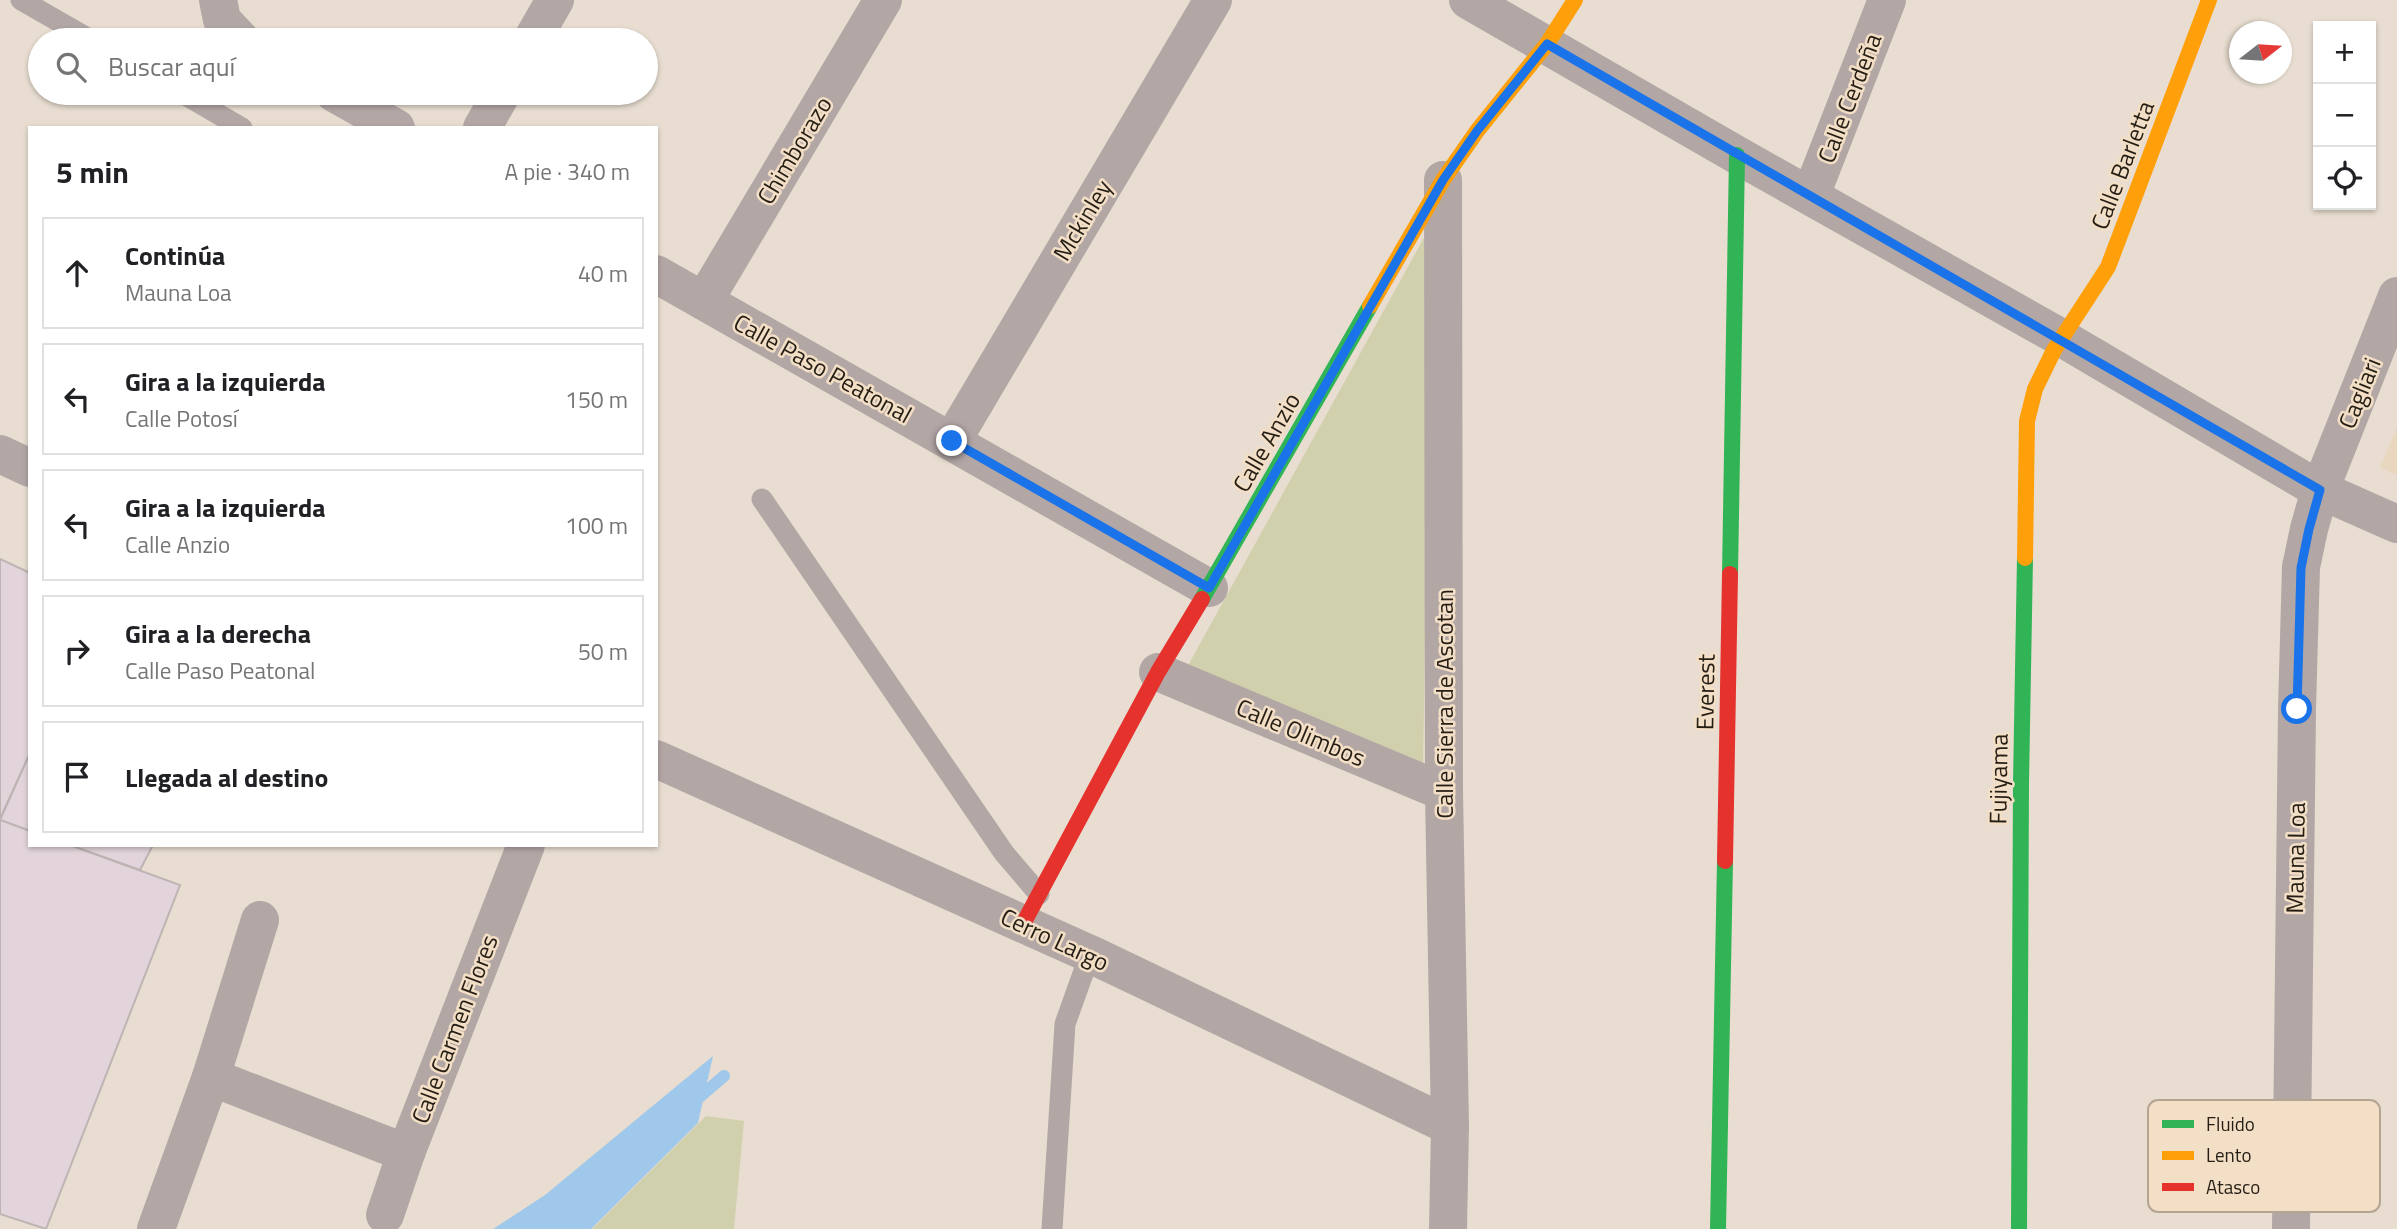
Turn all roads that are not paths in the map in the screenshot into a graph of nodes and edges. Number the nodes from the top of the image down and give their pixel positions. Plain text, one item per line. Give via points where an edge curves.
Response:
1 (22, 0) edge
2 (555, 0) edge
3 (883, 0) edge
4 (1213, 0) edge
5 (1468, 0) edge
6 (1575, 0) edge
7 (1887, 0) edge
8 (2209, 0) edge
9 (70, 28) edge
10 (539, 28) edge
11 (1547, 44) junction
12 (203, 105) edge
13 (355, 105) edge
14 (495, 105) edge
15 (239, 126) edge
16 (392, 126) edge
17 (483, 126) edge
18 (1737, 155) junction
19 (1443, 180) junction
20 (1811, 195) junction
21 (658, 275) edge
22 (2397, 296) edge
23 (705, 301) junction
24 (2060, 337) junction
25 (952, 441) junction
26 (0, 454) edge
27 (28, 467) edge
28 (2320, 490) junction
29 (762, 499) dead end
30 (2397, 524) edge
31 (1209, 588) junction
32 (1158, 672) junction
33 (658, 760) edge
34 (1444, 792) junction
35 (525, 847) edge
36 (1031, 909) junction
37 (260, 920) dead end
38 (1090, 954) junction
39 (211, 1077) junction
40 (2292, 1100) edge
41 (1450, 1126) junction
42 (406, 1153) junction
43 (385, 1214) dead end
44 (156, 1229) edge
45 (1052, 1229) edge
46 (1448, 1229) edge
47 (1718, 1229) edge
48 (2019, 1229) edge

1 - 9 lane
2 - 10 street
3 - 23 street, Chimborazo
4 - 25 street, Mckinley
5 - 11 street
6 - 11 street, Calle Anzio
7 - 20 street, Calle Cerdeña
8 - 24 street, Calle Barletta via 2108,267
11 - 18 street
11 - 19 street, Calle Anzio
12 - 15 lane
13 - 16 street
14 - 17 street
18 - 20 street
18 - 47 street, Everest
19 - 31 street, Calle Anzio
19 - 34 street, Calle Sierra de Ascotan
20 - 24 street
21 - 23 street, Calle Paso Peatonal
22 - 28 street, Cagliari
23 - 25 street, Calle Paso Peatonal
24 - 28 street
24 - 48 street, Fujiyama via 2037,381 2027,421
25 - 31 street, Calle Paso Peatonal
26 - 27 street
28 - 30 street
28 - 40 street, Mauna Loa via 2301,568
29 - 36 lane via 1004,853
31 - 32 street, Calle Anzio
32 - 34 street, Calle Olimbos
32 - 36 street, Calle Anzio
33 - 36 street, Cerro Largo
34 - 41 street, Calle Sierra de Ascotan
35 - 42 street, Calle Carmen Flores
36 - 38 street, Cerro Largo
37 - 39 street
38 - 41 street, Cerro Largo
38 - 45 lane via 1065,1024
39 - 42 street
39 - 44 street
41 - 46 street, Calle Sierra de Ascotan
42 - 43 street, Calle Carmen Flores

